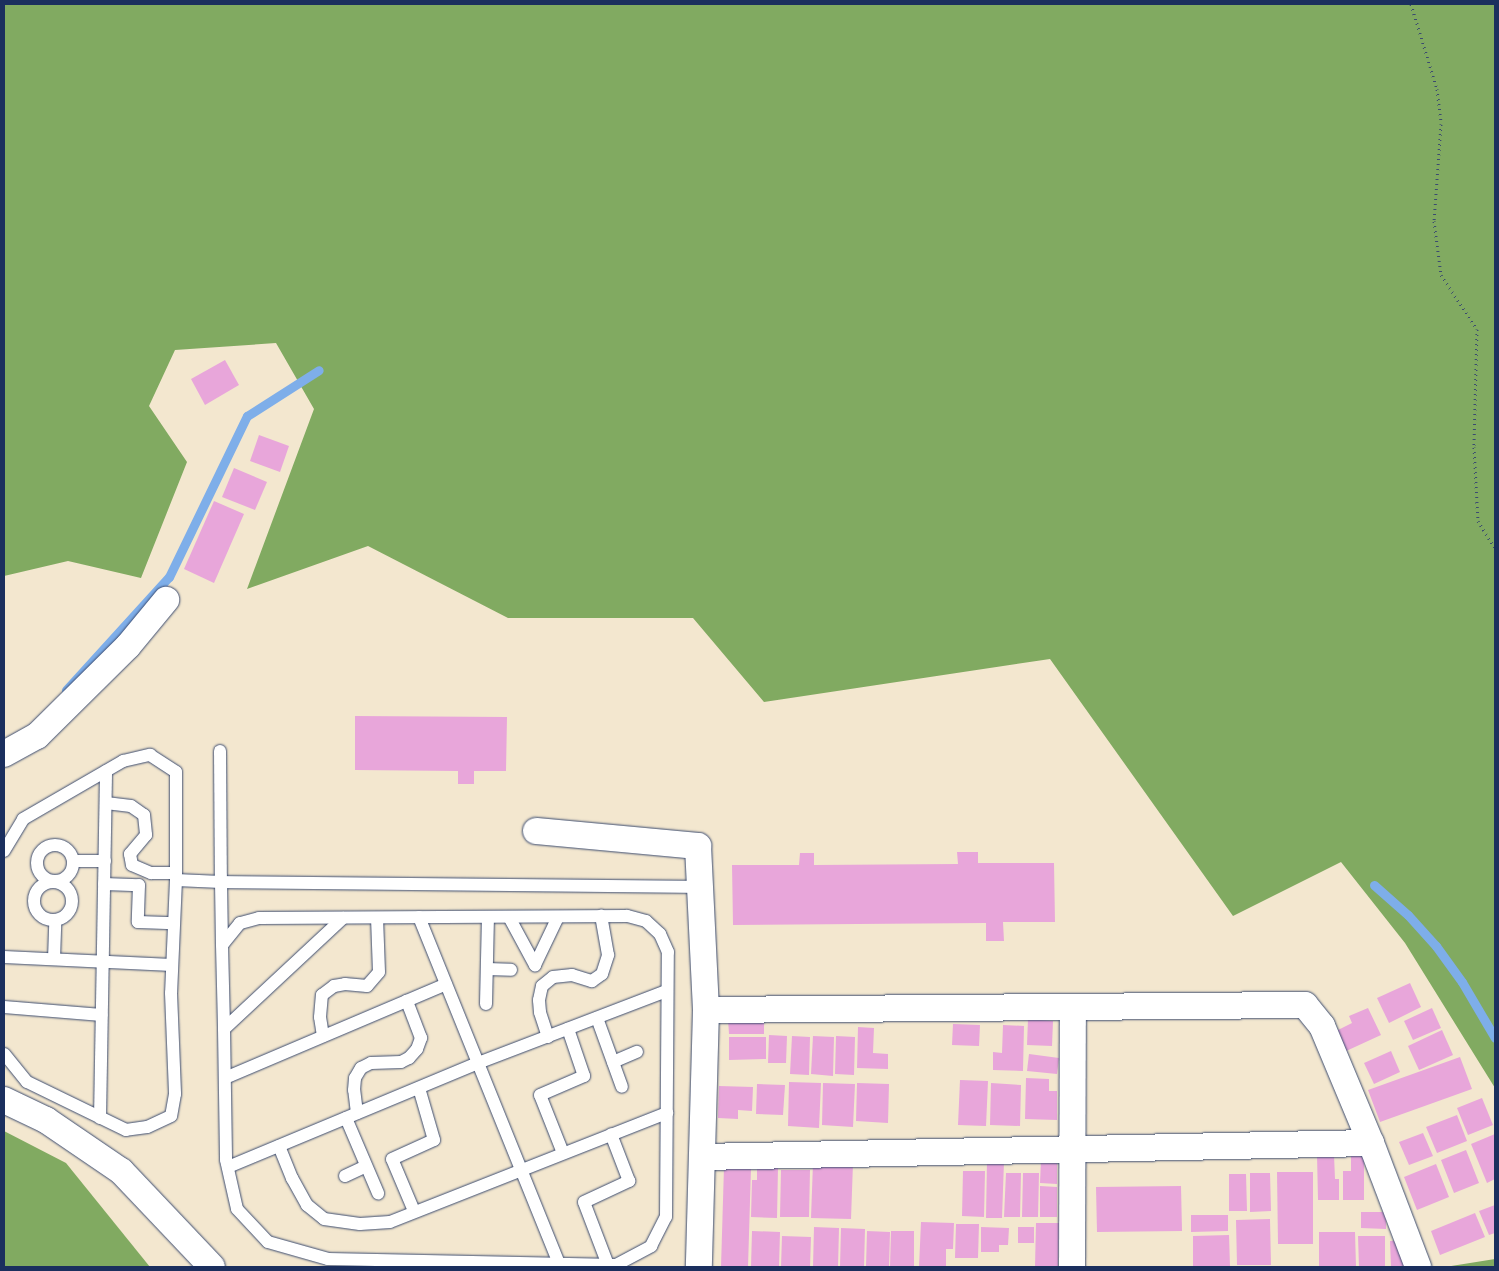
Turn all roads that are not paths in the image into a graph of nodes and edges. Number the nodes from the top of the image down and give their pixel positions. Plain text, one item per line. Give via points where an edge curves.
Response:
1 (166, 600) dead end
2 (220, 751) dead end
3 (4, 754) edge
4 (106, 771) junction
5 (106, 803) junction
6 (536, 831) dead end
7 (4, 851) edge
8 (75, 861) junction
9 (105, 861) junction
10 (176, 876) junction
11 (53, 881) junction
12 (221, 882) junction
13 (104, 884) junction
14 (700, 887) junction
15 (601, 916) junction
16 (419, 917) junction
17 (488, 917) junction
18 (509, 917) junction
19 (558, 917) junction
20 (343, 918) junction
21 (377, 918) junction
22 (55, 921) junction
23 (174, 923) junction
24 (222, 946) junction
25 (4, 957) edge
26 (54, 959) junction
27 (103, 962) junction
28 (172, 965) junction
29 (487, 969) junction
30 (511, 970) dead end
31 (446, 984) junction
32 (667, 991) junction
33 (407, 1001) junction
34 (486, 1004) dead end
35 (4, 1007) edge
36 (1073, 1008) junction
37 (706, 1010) junction
38 (102, 1015) junction
39 (597, 1018) junction
40 (224, 1029) junction
41 (568, 1029) junction
42 (323, 1036) junction
43 (548, 1036) junction
44 (637, 1052) dead end
45 (4, 1054) edge
46 (613, 1062) junction
47 (478, 1063) junction
48 (225, 1078) junction
49 (622, 1087) dead end
50 (418, 1088) junction
51 (4, 1100) edge
52 (667, 1112) junction
53 (352, 1116) junction
54 (100, 1118) junction
55 (611, 1134) junction
56 (1371, 1143) junction
57 (279, 1146) junction
58 (1073, 1150) junction
59 (563, 1153) junction
60 (702, 1157) junction
61 (366, 1166) junction
62 (228, 1167) junction
63 (521, 1169) junction
64 (344, 1176) dead end
65 (378, 1193) dead end
66 (414, 1212) junction
67 (559, 1264) junction
68 (608, 1264) junction
69 (212, 1267) edge
70 (700, 1267) edge
71 (1072, 1267) edge
72 (1418, 1267) edge

1 - 3 street via 128,646 37,736
2 - 12 lane
4 - 5 lane
4 - 7 lane via 23,819
4 - 10 lane via 123,761 150,755 176,772
5 - 9 lane
5 - 10 lane via 131,806 144,815 146,834 130,854 132,865 151,873
6 - 14 street via 698,846
8 - 9 lane
8 - 11 lane via 68,874
8 - 11 lane via 66,847 44,847 36,858 43,878
9 - 13 lane
10 - 12 lane
10 - 23 lane
11 - 22 lane via 65,886 72,902 70,910
11 - 22 lane via 38,888 35,904 41,916
12 - 14 lane
12 - 24 lane
13 - 23 lane via 139,885 138,922
13 - 27 lane
14 - 37 street
15 - 19 lane
15 - 32 lane via 627,916 646,921 660,934 668,952
15 - 43 lane via 608,954 602,974 592,980 572,975 553,977 542,986 540,1012
16 - 17 lane
16 - 21 lane
16 - 31 lane
17 - 18 lane
17 - 29 lane
18 - 19 lane
18 - 19 lane via 535,965
20 - 21 lane
20 - 24 lane via 259,918 240,923
20 - 40 lane
21 - 42 lane via 379,972 367,986 334,986 322,995 320,1016
22 - 26 lane
23 - 28 lane
24 - 40 lane
25 - 26 lane
26 - 27 lane
27 - 28 lane
27 - 38 lane
28 - 54 lane via 175,1094 171,1116 147,1127 126,1130
29 - 30 lane
29 - 34 lane
31 - 33 lane
31 - 47 lane
32 - 39 lane
32 - 52 lane
33 - 42 lane
33 - 53 lane via 421,1038 417,1049 401,1062 361,1068 354,1078
35 - 38 lane
36 - 37 street
36 - 56 street via 1305,1005 1322,1026
36 - 58 street
37 - 60 street
38 - 54 lane
39 - 41 lane
39 - 46 lane
40 - 48 lane
41 - 43 lane
41 - 59 lane via 584,1076 540,1095
42 - 48 lane
43 - 47 lane
44 - 46 lane
45 - 54 lane via 27,1082
46 - 49 lane
47 - 50 lane
47 - 63 lane
48 - 62 lane
50 - 53 lane
50 - 66 lane via 434,1140 392,1159
51 - 69 street via 46,1120 121,1171
52 - 55 lane
52 - 68 lane via 666,1217 651,1246 616,1265
53 - 57 lane
53 - 61 lane
55 - 59 lane
55 - 68 lane via 628,1181 584,1202
56 - 58 street
56 - 72 street
57 - 62 lane
57 - 66 lane via 307,1206 324,1219 360,1224 390,1222
58 - 60 street
58 - 71 street
59 - 63 lane
60 - 70 street
61 - 64 lane
61 - 65 lane
62 - 67 lane via 237,1209 268,1242 328,1258
63 - 66 lane
63 - 67 lane
67 - 68 lane

